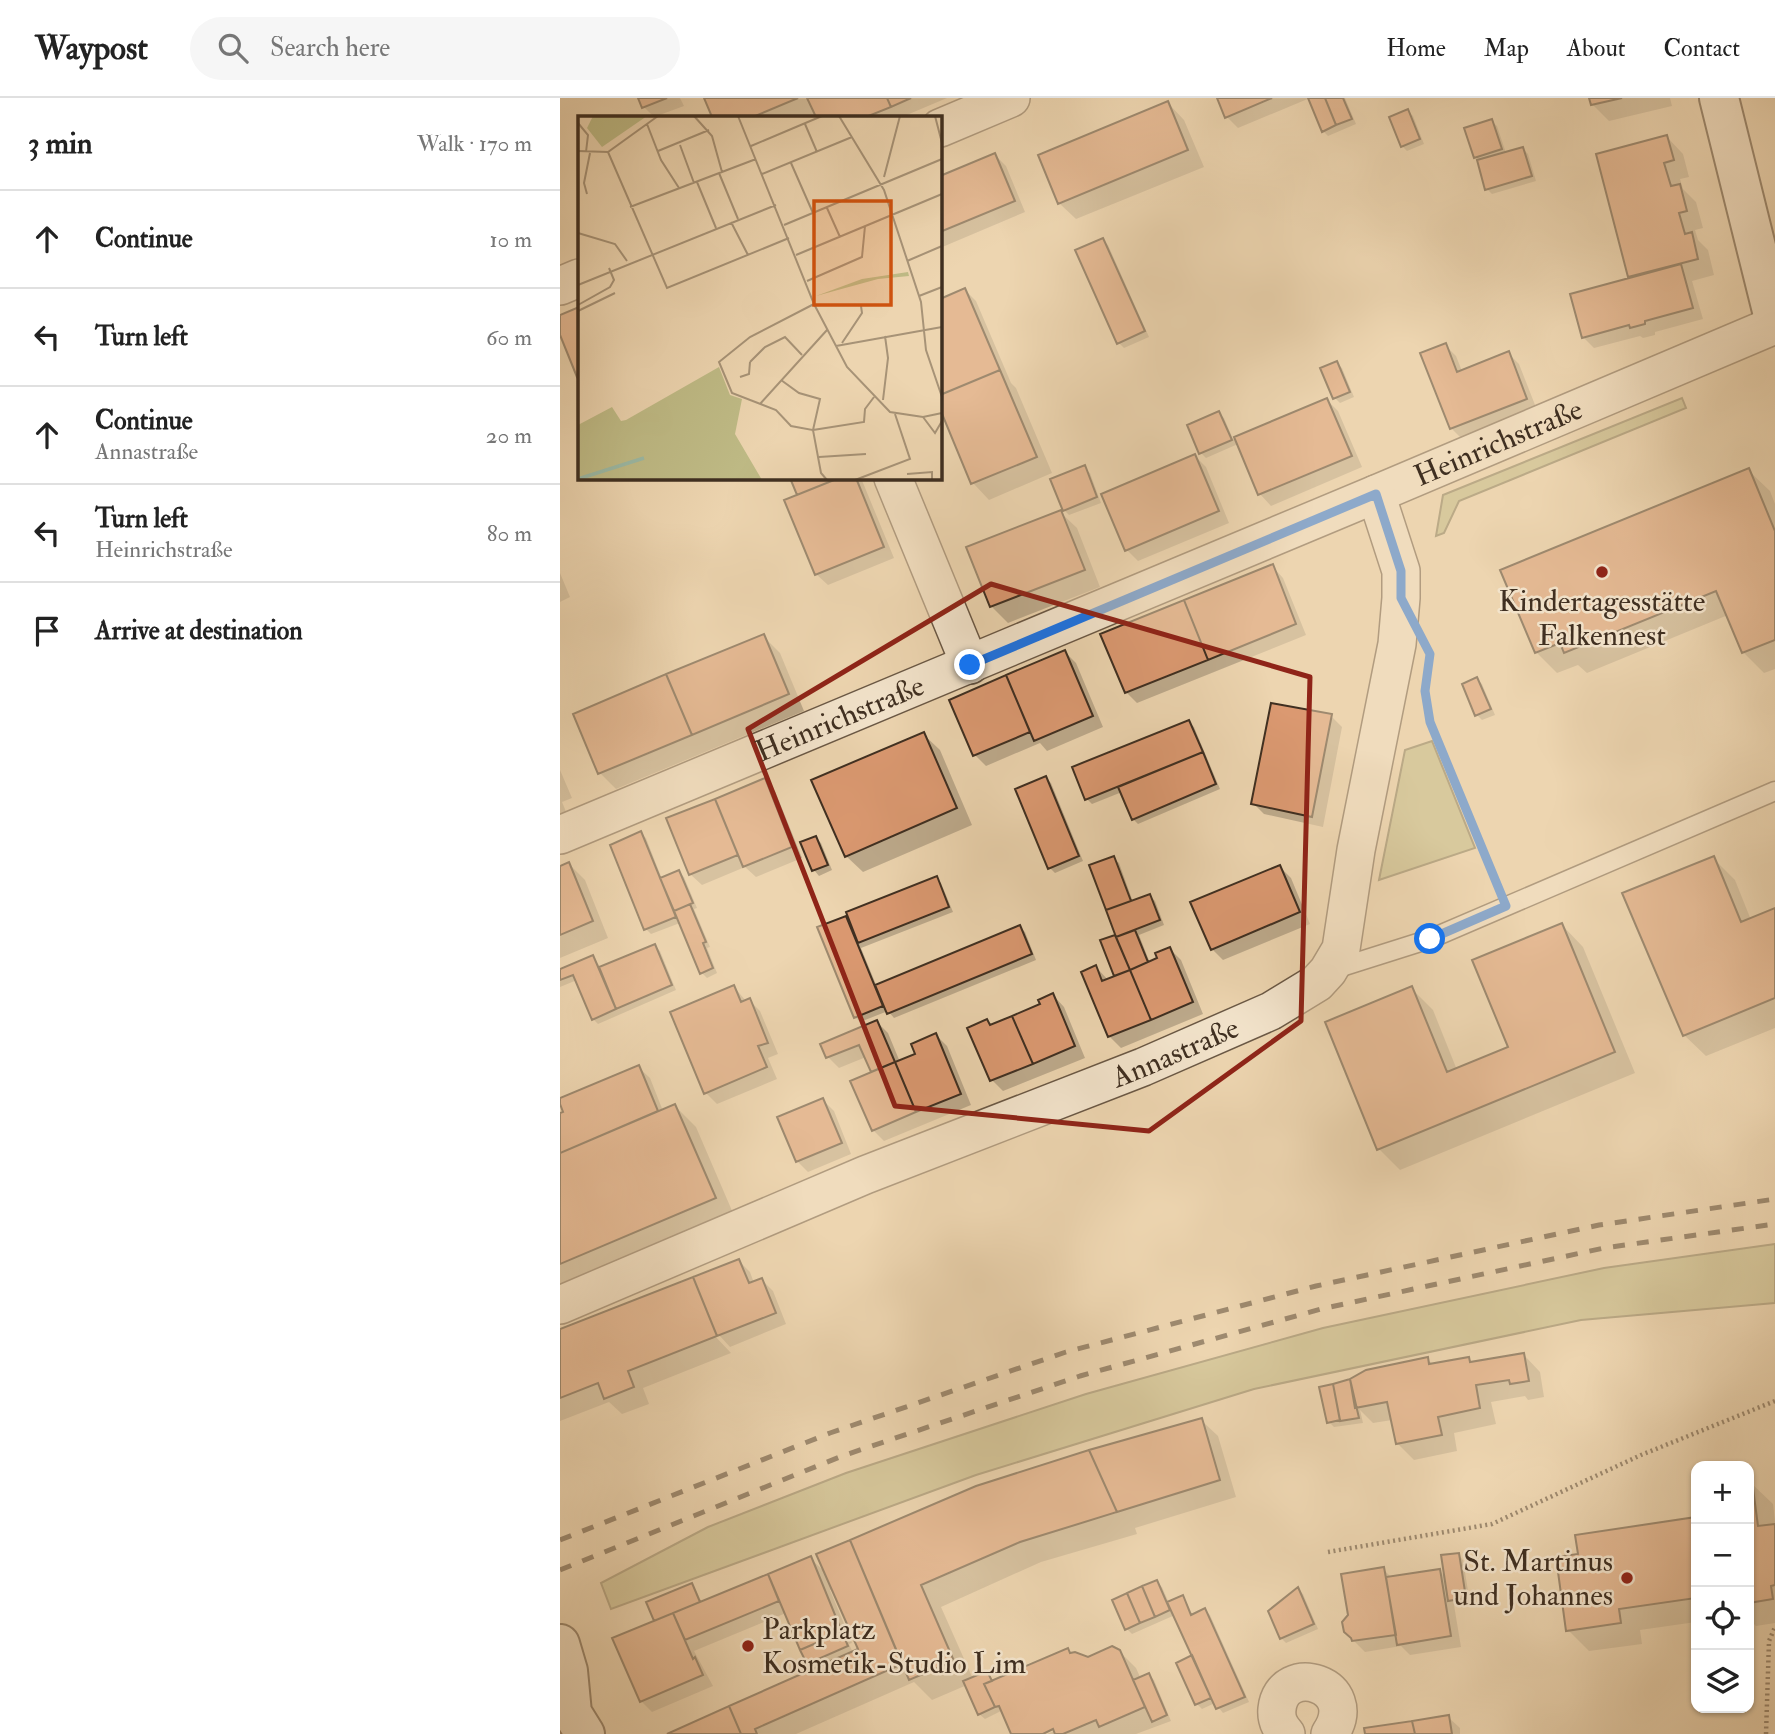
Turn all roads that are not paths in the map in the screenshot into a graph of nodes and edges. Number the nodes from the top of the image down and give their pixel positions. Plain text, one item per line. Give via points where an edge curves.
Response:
1 (1010, 98) edge
2 (1719, 98) edge
3 (942, 127) edge
4 (578, 278) edge
5 (560, 286) edge
6 (1775, 324) edge
7 (894, 480) edge
8 (1376, 494) junction
9 (970, 665) junction
10 (1775, 790) edge
11 (560, 835) edge
12 (1328, 971) junction
13 (560, 1305) edge
14 (560, 1644) edge
15 (572, 1722) edge
16 (1286, 1734) edge
17 (1330, 1734) edge

1 - 3 street
2 - 6 main road
4 - 5 street
6 - 8 street, Heinrichstraße
7 - 9 street
8 - 9 street, Heinrichstraße
8 - 12 street, Annastraße via 1401,571 1397,644 1341,949
9 - 11 street, Heinrichstraße
10 - 12 lane via 1430,939
12 - 13 street, Annastraße via 1303,993 1271,1011 1154,1062 865,1175
14 - 15 main road via 568,1671
16 - 17 street via 1277,1721 1278,1702 1289,1687 1310,1682 1320,1684 1336,1699 1338,1719

